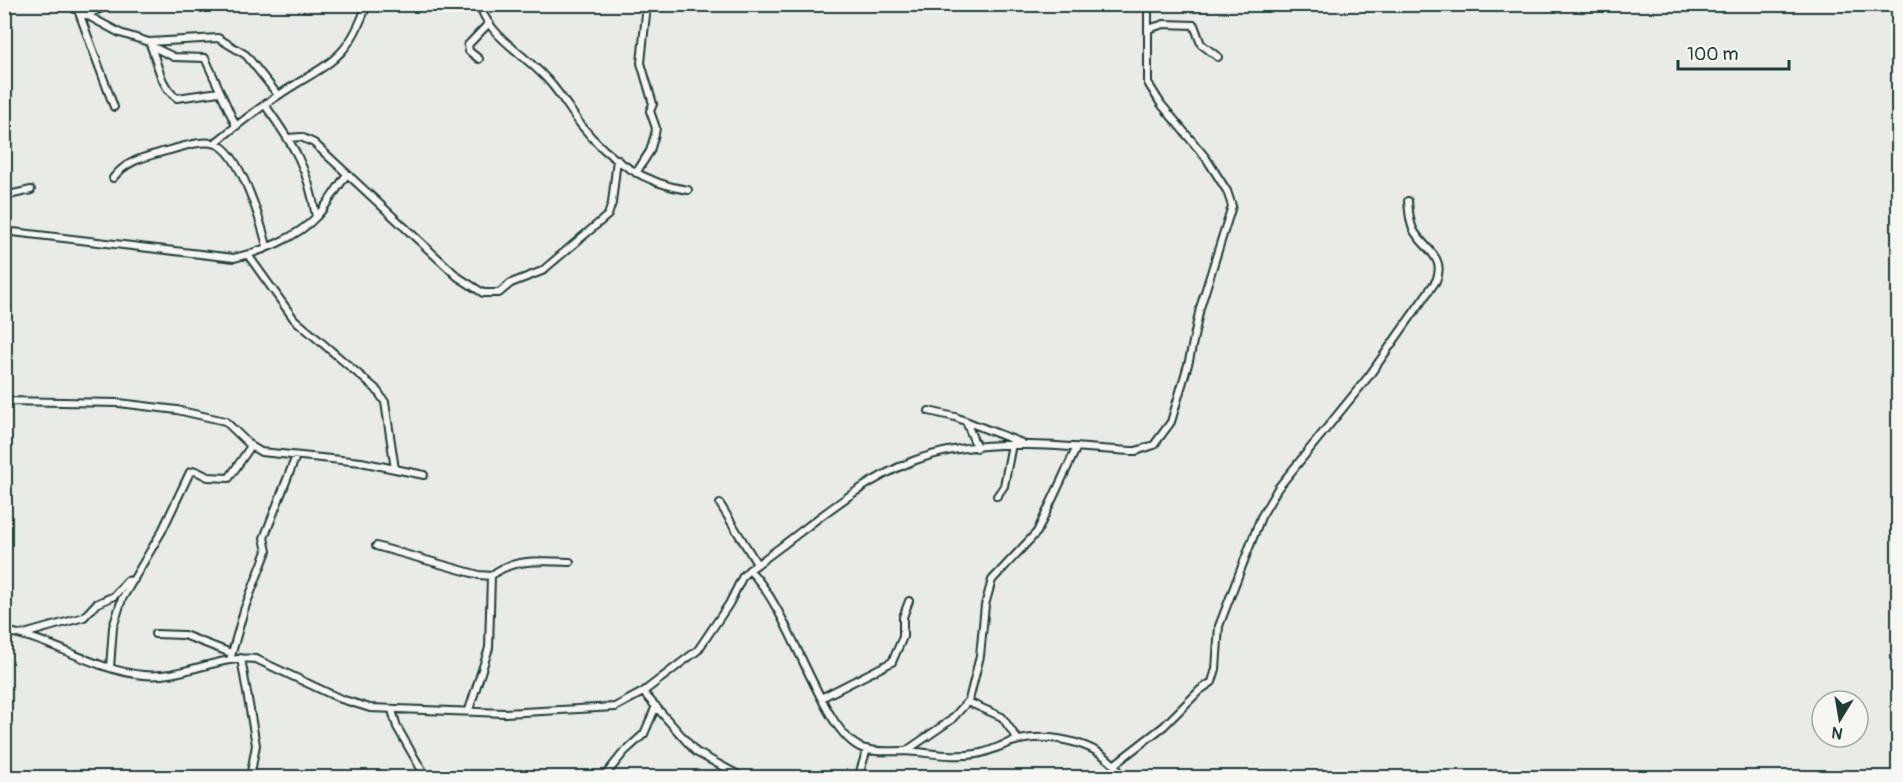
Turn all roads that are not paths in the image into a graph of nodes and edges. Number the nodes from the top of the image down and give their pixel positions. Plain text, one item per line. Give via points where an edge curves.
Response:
1 (66, 4) edge
2 (112, 4) edge
3 (367, 4) edge
4 (647, 4) edge
5 (1148, 4) edge
6 (481, 5) edge
7 (78, 10) junction
8 (88, 14) junction
9 (489, 23) junction
10 (1148, 29) junction
11 (150, 44) junction
12 (1218, 57) dead end
13 (479, 59) dead end
14 (219, 93) junction
15 (278, 95) junction
16 (265, 105) junction
17 (114, 107) dead end
18 (237, 126) junction
19 (288, 138) junction
20 (215, 143) junction
21 (617, 159) junction
22 (636, 173) junction
23 (347, 174) junction
24 (113, 178) dead end
25 (31, 190) dead end
26 (688, 190) dead end
27 (4, 196) edge
28 (1408, 201) dead end
29 (316, 217) junction
30 (4, 231) edge
31 (267, 246) junction
32 (248, 255) junction
33 (4, 401) edge
34 (929, 411) dead end
35 (968, 424) junction
36 (1012, 444) junction
37 (1026, 445) junction
38 (251, 446) junction
39 (977, 448) junction
40 (1076, 449) junction
41 (296, 456) junction
42 (395, 469) junction
43 (424, 475) dead end
44 (997, 496) dead end
45 (720, 504) dead end
46 (376, 546) dead end
47 (570, 562) dead end
48 (758, 564) junction
49 (749, 570) junction
50 (492, 576) junction
51 (134, 580) junction
52 (909, 601) dead end
53 (4, 631) edge
54 (24, 634) junction
55 (155, 634) dead end
56 (230, 657) junction
57 (241, 658) junction
58 (110, 668) junction
59 (643, 692) junction
60 (821, 698) junction
61 (968, 702) junction
62 (656, 706) junction
63 (393, 710) junction
64 (469, 710) junction
65 (1018, 740) junction
66 (867, 749) junction
67 (905, 752) junction
68 (1114, 764) junction
69 (424, 774) dead end
70 (250, 777) edge
71 (603, 777) edge
72 (744, 777) edge
73 (858, 777) edge
74 (1123, 777) edge

1 - 7 street
2 - 8 street
3 - 15 street via 350,42 332,63
4 - 22 street via 641,63 656,128 650,151
5 - 10 street
6 - 9 street
7 - 8 street
7 - 17 street
8 - 11 street via 120,33
9 - 13 street via 468,45
9 - 21 street via 545,77 582,126
10 - 12 street via 1164,24 1194,25 1201,44
10 - 40 street via 1151,90 1218,175 1231,200 1232,214 1200,308 1178,402 1166,430 1154,445 1145,449
11 - 14 street via 166,56 205,58
11 - 14 street via 170,94 183,99
11 - 15 street via 218,38 246,55
14 - 18 street
15 - 16 street
16 - 18 street
16 - 19 street
18 - 20 street
19 - 23 street via 307,138
19 - 29 street via 308,176
20 - 24 street via 146,156 129,163
20 - 31 street via 224,149 251,195
21 - 22 street
21 - 23 street via 608,215 542,271 511,283 499,293 483,293 470,286
22 - 26 street via 655,183
23 - 29 street
25 - 27 street
28 - 68 street via 1414,231 1439,264 1436,281 1369,375 1278,488 1261,517 1219,626 1212,682
29 - 31 street via 294,234
30 - 32 street via 234,258
31 - 32 street
32 - 42 street via 294,319 376,389 385,402
33 - 38 street via 119,403 177,410 225,421
34 - 35 street
35 - 37 street
35 - 39 street
36 - 37 street
36 - 39 street
36 - 44 street via 1004,486
37 - 40 street
38 - 41 street via 261,452
38 - 51 street via 230,478 190,472
39 - 48 street via 938,453 896,469 825,513
40 - 61 street via 1037,532 992,580
41 - 42 street
41 - 56 street via 270,518 264,538 267,551
42 - 43 street
45 - 48 street
46 - 50 street
47 - 50 street via 501,567
48 - 49 street
49 - 59 street via 698,650
49 - 60 street via 777,606
50 - 64 street via 489,648
51 - 54 street via 127,581 114,596 96,604 84,617
51 - 58 street via 116,619
52 - 60 street via 903,617 903,637 892,662
53 - 54 street
54 - 58 street
55 - 56 street via 184,635
56 - 57 street
56 - 58 street via 183,671 144,675
57 - 63 street via 269,664 341,699
57 - 70 street via 256,745
59 - 62 street
59 - 64 street via 615,708 505,713
60 - 66 street via 843,734
61 - 65 street via 1002,717
61 - 67 street via 951,720
62 - 71 street via 644,734
62 - 72 street via 696,752
63 - 64 street
63 - 69 street via 397,727
65 - 67 street via 988,752 960,756
65 - 68 street via 1057,737 1083,745
66 - 67 street
66 - 73 street
68 - 74 street

